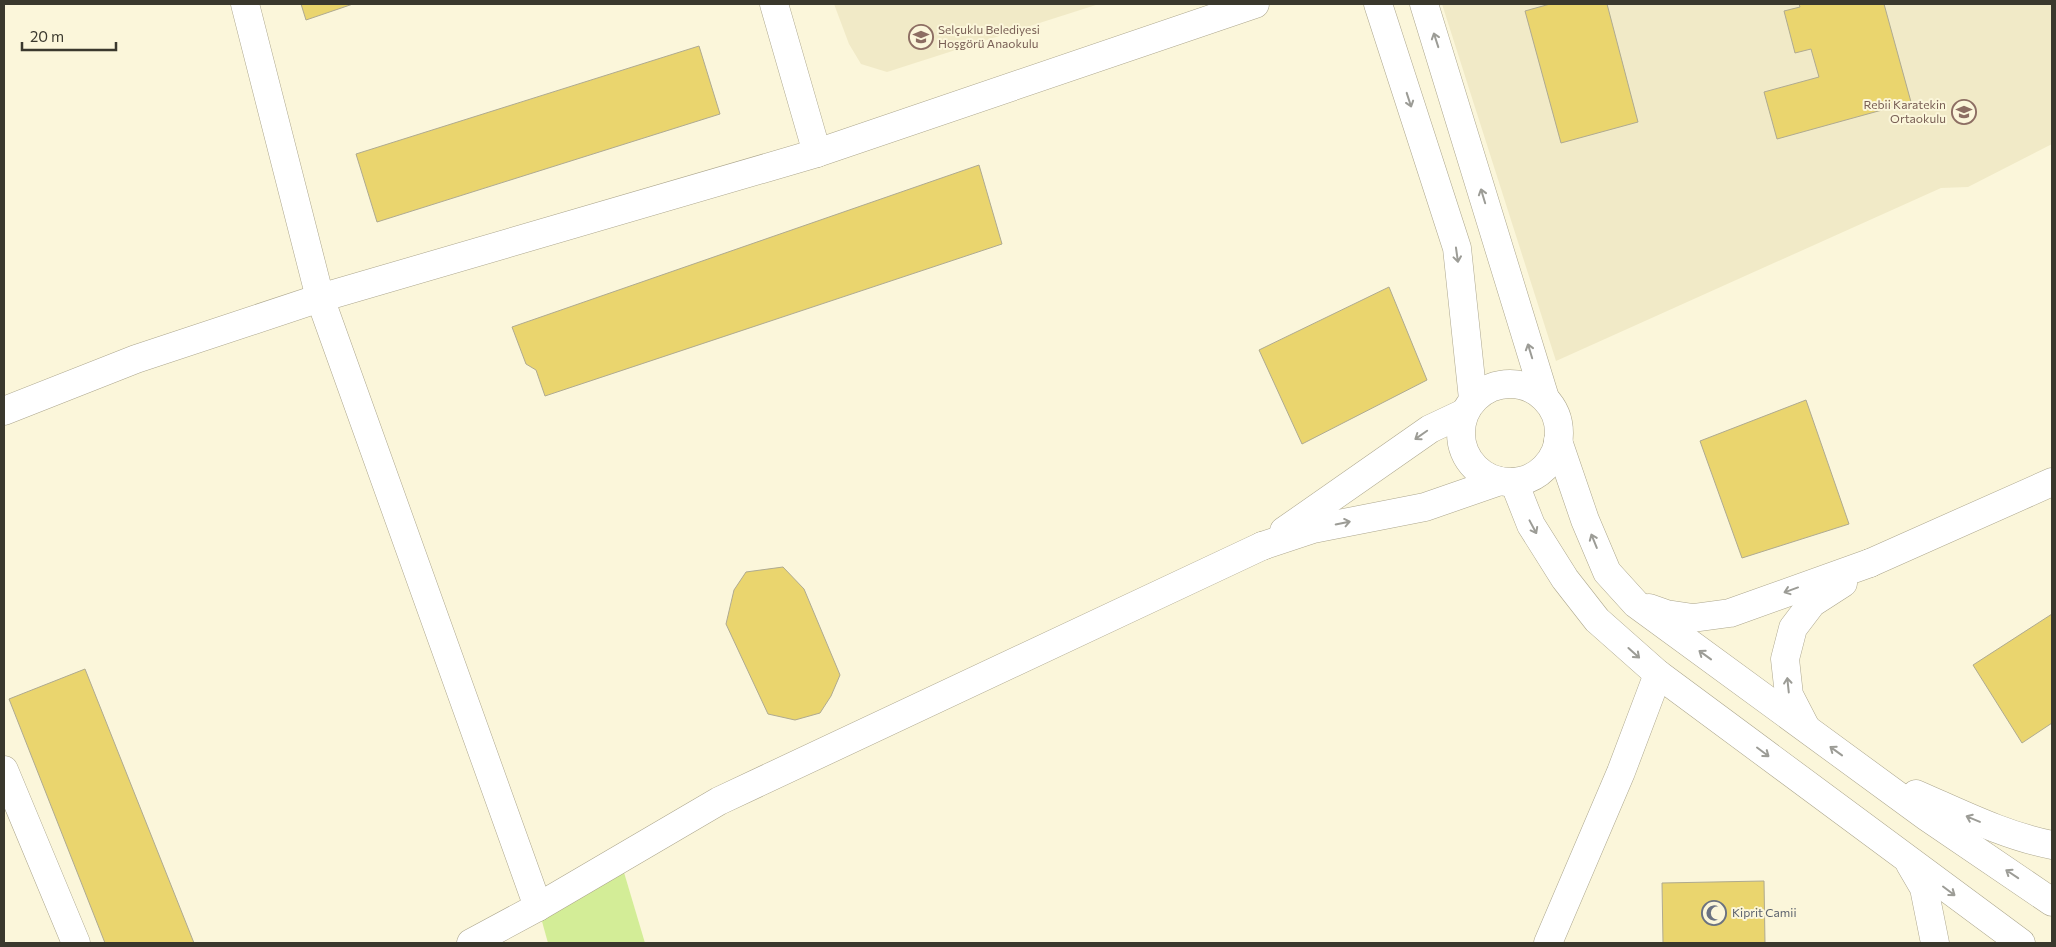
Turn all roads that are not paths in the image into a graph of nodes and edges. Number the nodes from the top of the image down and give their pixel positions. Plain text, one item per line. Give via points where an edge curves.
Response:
1 (245, 4) edge
2 (774, 4) edge
3 (1255, 4) edge
4 (1378, 4) edge
5 (1424, 4) edge
6 (816, 153) junction
7 (320, 298) junction
8 (1544, 398) junction
9 (1468, 406) junction
10 (4, 411) edge
11 (1558, 441) junction
12 (1507, 482) junction
13 (2052, 482) edge
14 (1262, 546) junction
15 (1870, 563) junction
16 (1636, 604) junction
17 (1658, 674) junction
18 (1807, 730) junction
19 (4, 770) edge
20 (1866, 773) junction
21 (2052, 846) edge
22 (1906, 859) junction
23 (2052, 902) edge
24 (538, 907) junction
25 (76, 943) edge
26 (471, 943) edge
27 (1548, 943) edge
28 (1935, 943) edge
29 (2021, 943) edge

1 - 7 street
2 - 6 street
3 - 6 street
4 -> 9 street via 1457,248
8 -> 5 street
6 - 7 street
7 - 10 street via 136,359
7 - 24 street
8 - 9 street via 1525,386 1502,384 1487,389
8 - 11 street via 1554,410
9 - 12 street via 1460,430 1462,447 1482,474
9 -> 14 street
11 - 12 street via 1544,469 1531,477
16 -> 11 street via 1607,572
14 -> 12 street via 1312,529 1424,507
12 -> 17 street via 1564,579 1597,620
13 - 15 street
14 - 24 street via 719,801
15 -> 16 street via 1730,612 1693,618 1666,614
18 -> 15 street via 1788,695 1785,659 1793,628 1812,602
18 -> 16 street
17 -> 22 street
17 - 27 street via 1624,765
20 -> 18 street
19 - 25 street
21 -> 20 street via 1979,821
23 -> 20 street
22 - 28 street via 1924,888
22 -> 29 street
24 - 26 street

